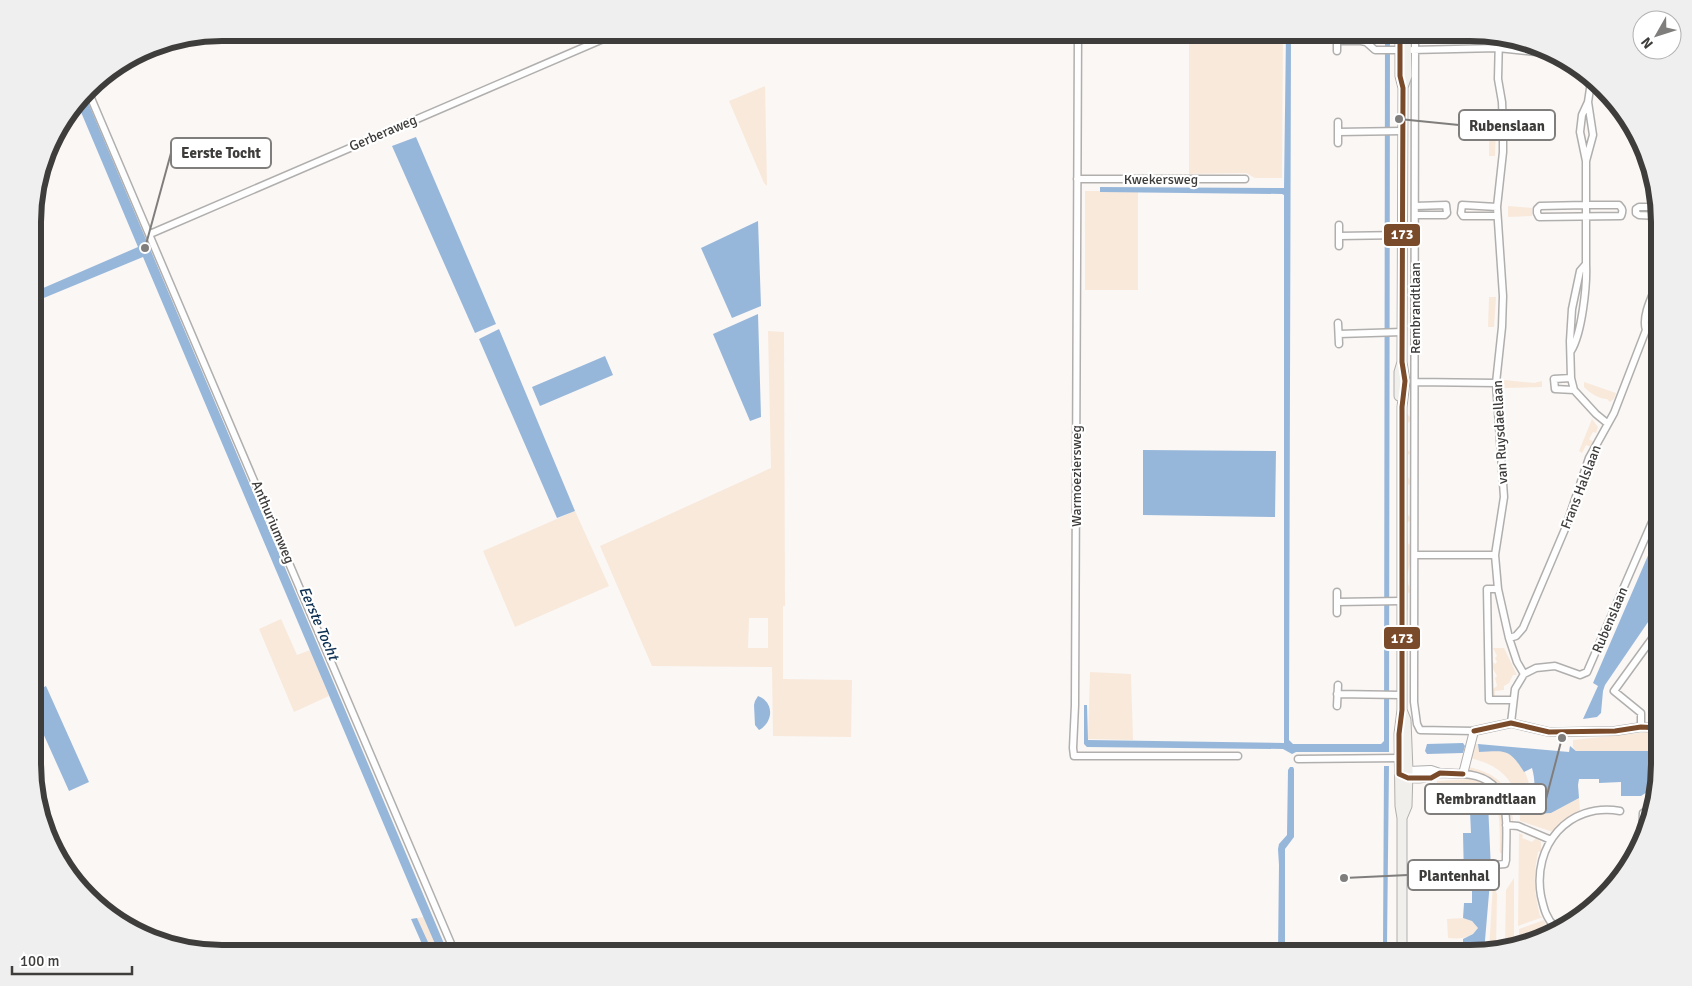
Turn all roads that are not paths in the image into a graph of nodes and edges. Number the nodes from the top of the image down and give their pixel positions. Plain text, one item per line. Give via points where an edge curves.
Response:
1 (596, 41) edge
2 (1078, 41) edge
3 (1402, 41) edge
4 (1405, 41) edge
5 (1410, 41) edge
6 (1336, 42) joint
7 (1498, 44) edge
8 (1498, 48) junction
9 (1404, 50) junction
10 (1337, 51) dead end
11 (1529, 51) edge
12 (1590, 87) edge
13 (91, 98) edge
14 (1588, 102) junction
15 (1338, 122) dead end
16 (1338, 132) junction
17 (1397, 132) junction
18 (1338, 143) dead end
19 (1586, 161) junction
20 (1077, 179) junction
21 (1245, 179) dead end
22 (1586, 205) junction
23 (1415, 206) junction
24 (1497, 207) junction
25 (1650, 207) edge
26 (1416, 215) junction
27 (1497, 216) junction
28 (1650, 216) edge
29 (1586, 217) junction
30 (1339, 225) dead end
31 (150, 234) junction
32 (1402, 235) junction
33 (1339, 236) junction
34 (1339, 246) dead end
35 (1651, 299) edge
36 (1338, 323) dead end
37 (1651, 328) edge
38 (1646, 330) junction
39 (1402, 332) junction
40 (1339, 334) junction
41 (1339, 344) dead end
42 (1571, 378) junction
43 (1414, 382) junction
44 (1496, 383) junction
45 (1574, 390) junction
46 (1607, 423) junction
47 (1651, 524) edge
48 (1415, 555) junction
49 (1495, 555) junction
50 (1498, 589) junction
51 (1337, 592) dead end
52 (1401, 601) junction
53 (1337, 602) junction
54 (1337, 612) dead end
55 (1509, 638) junction
56 (1651, 640) edge
57 (1524, 674) junction
58 (1338, 685) dead end
59 (1337, 694) junction
60 (1401, 695) junction
61 (1513, 700) junction
62 (1337, 706) dead end
63 (1511, 724) junction
64 (1641, 727) junction
65 (1651, 728) edge
66 (1474, 731) junction
67 (1238, 756) dead end
68 (1403, 758) junction
69 (1298, 759) dead end
70 (1405, 774) junction
71 (1463, 774) junction
72 (1620, 811) dead end
73 (1506, 825) junction
74 (1551, 840) junction
75 (1493, 865) dead end
76 (1553, 925) edge
77 (452, 945) edge
78 (1402, 945) edge

1 - 31 street, Gerberaweg
2 - 20 street, Warmoeziersweg
3 - 9 main road
4 - 9 main road
5 - 9 street, Rembrandtlaan
6 - 9 street via 1361,41 1375,50
6 - 10 street
7 - 8 street, van Ruysdaellaan
8 - 9 street
8 - 11 street
8 - 24 street, van Ruysdaellaan via 1503,152
9 - 17 main road
9 - 23 street, Rembrandtlaan
12 - 14 street
13 - 31 street, Anthuriumweg
14 - 19 street via 1593,135
14 - 19 street via 1580,132
15 - 16 street
16 - 17 street
16 - 18 street
17 - 32 main road
19 - 22 street
20 - 21 street, Kwekersweg
20 - 67 street, Warmoeziersweg via 1074,756
22 - 29 street
22 - 29 street via 1619,205 1623,212 1620,216
22 - 29 street via 1540,206 1537,209 1540,217
23 - 26 street, Rembrandtlaan
23 - 26 street via 1446,205 1448,209 1445,215
24 - 27 street, van Ruysdaellaan
24 - 27 street via 1462,205 1461,212 1463,216
25 - 28 street via 1639,207 1636,212
26 - 43 street, Rembrandtlaan
27 - 44 street, van Ruysdaellaan via 1503,296
29 - 42 street via 1586,264 1580,271 1572,309
30 - 33 street
31 - 77 street, Anthuriumweg
32 - 33 street
32 - 39 main road
33 - 34 street
35 - 38 street, Frans Halslaan via 1644,324
36 - 40 street
37 - 38 street, Frans Halslaan
38 - 46 street, Frans Halslaan via 1614,413
39 - 40 street
39 - 52 main road via 1405,381 1402,407
40 - 41 street
42 - 45 street
42 - 45 street via 1554,379 1555,389
43 - 44 street
43 - 48 street, Rembrandtlaan
44 - 49 street, van Ruysdaellaan via 1504,497
45 - 46 street
46 - 55 street, Frans Halslaan via 1589,458 1565,529 1523,628
47 - 57 street, Rubenslaan via 1587,672 1580,675 1555,666 1536,668
48 - 49 street
48 - 66 street, Rembrandtlaan via 1414,702 1417,724 1420,730
49 - 50 street, van Ruysdaellaan
50 - 55 street, van Ruysdaellaan
50 - 61 street via 1487,589 1489,700
51 - 53 street
52 - 53 street
52 - 60 main road
53 - 54 street
55 - 57 street, van Ruysdaellaan
56 - 64 street via 1614,691 1641,713
57 - 61 street
58 - 59 street
59 - 60 street
59 - 62 street
60 - 68 main road via 1406,720
61 - 63 street
63 - 64 street via 1549,732 1615,731
63 - 66 street
64 - 65 street
66 - 71 street
68 - 69 street
68 - 70 main road
70 - 71 street via 1431,778 1440,773
70 - 78 main road via 1400,806
71 - 73 street via 1482,777 1499,791 1504,800
72 - 74 street via 1591,811 1577,816
73 - 74 street via 1518,826
73 - 75 street via 1505,864
74 - 76 street via 1540,868 1540,885 1543,905

